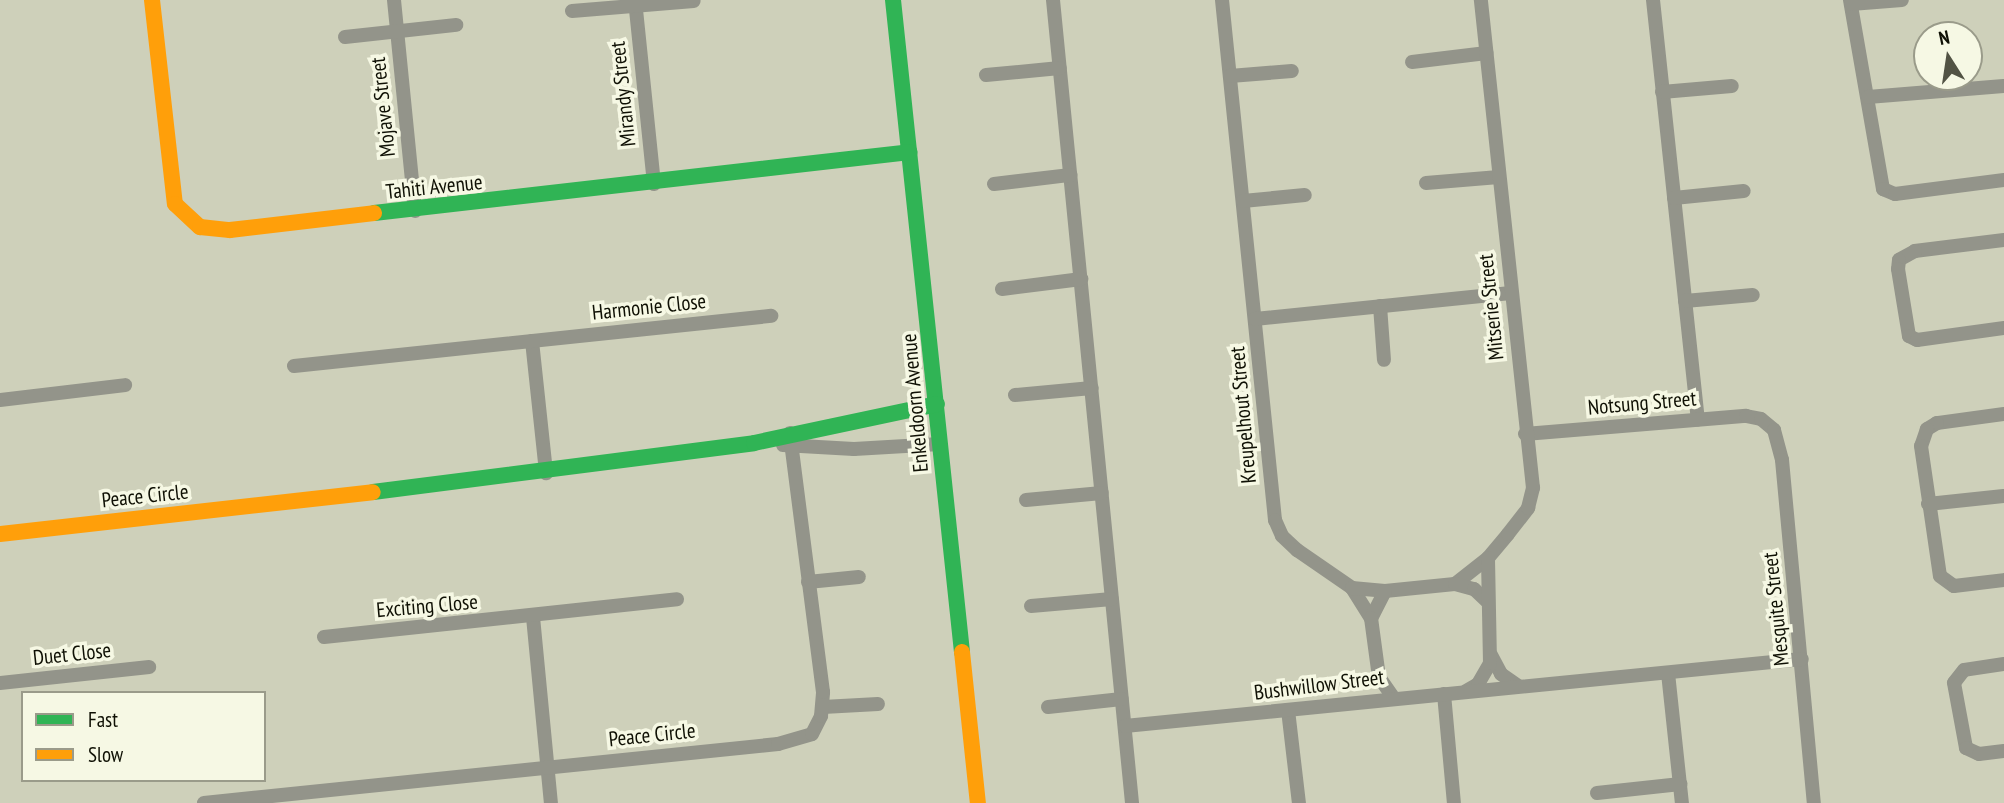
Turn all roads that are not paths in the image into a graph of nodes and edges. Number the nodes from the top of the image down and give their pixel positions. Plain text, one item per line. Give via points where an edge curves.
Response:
1 (152, 0) edge
2 (394, 0) edge
3 (892, 0) edge
4 (1053, 0) edge
5 (1222, 0) edge
6 (1481, 0) edge
7 (1653, 0) edge
8 (1902, 0) edge
9 (694, 1) edge
10 (1850, 2) edge
11 (635, 3) edge
12 (572, 11) dead end
13 (456, 24) dead end
14 (397, 32) junction
15 (345, 37) dead end
16 (1486, 53) junction
17 (1412, 62) dead end
18 (1060, 68) junction
19 (1292, 71) dead end
20 (986, 75) dead end
21 (1230, 76) junction
22 (1732, 86) dead end
23 (2004, 86) edge
24 (1662, 92) junction
25 (1868, 97) junction
26 (910, 152) junction
27 (1070, 175) junction
28 (1499, 177) junction
29 (2004, 180) edge
30 (1426, 183) dead end
31 (654, 184) junction
32 (994, 184) dead end
33 (1744, 191) dead end
34 (1305, 195) dead end
35 (1674, 198) junction
36 (1243, 201) junction
37 (415, 211) junction
38 (2004, 240) edge
39 (1081, 279) junction
40 (1002, 289) dead end
41 (1511, 293) junction
42 (1754, 295) dead end
43 (1685, 301) junction
44 (1380, 306) junction
45 (771, 316) dead end
46 (1255, 319) junction
47 (2004, 328) edge
48 (532, 341) junction
49 (1384, 360) dead end
50 (294, 366) dead end
51 (125, 385) dead end
52 (1091, 388) junction
53 (1015, 395) dead end
54 (0, 400) edge
55 (937, 404) junction
56 (2004, 414) edge
57 (1761, 419) joint
58 (1698, 420) junction
59 (1525, 434) junction
60 (790, 439) junction
61 (940, 444) junction
62 (546, 473) junction
63 (1102, 493) junction
64 (2004, 496) edge
65 (1026, 500) dead end
66 (1928, 504) junction
67 (0, 534) edge
68 (1488, 558) junction
69 (859, 577) dead end
70 (2004, 580) edge
71 (808, 582) junction
72 (1455, 584) junction
73 (1352, 588) junction
74 (1385, 591) junction
75 (677, 599) dead end
76 (1112, 599) junction
77 (1487, 601) junction
78 (1031, 606) dead end
79 (533, 617) junction
80 (1371, 618) junction
81 (324, 637) dead end
82 (1491, 655) junction
83 (1802, 659) junction
84 (2004, 664) edge
85 (149, 667) dead end
86 (1377, 668) junction
87 (1668, 673) junction
88 (0, 683) edge
89 (1518, 687) junction
90 (1465, 692) junction
91 (1444, 694) junction
92 (1393, 697) junction
93 (1122, 699) junction
94 (1365, 700) junction
95 (878, 704) dead end
96 (823, 707) junction
97 (1048, 707) dead end
98 (1288, 710) junction
99 (1125, 726) junction
100 (2004, 751) edge
101 (548, 767) junction
102 (1681, 784) junction
103 (1597, 793) dead end
104 (204, 803) edge
105 (551, 803) edge
106 (978, 803) edge
107 (1132, 803) edge
108 (1299, 803) edge
109 (1454, 803) edge
110 (1682, 803) edge
111 (1814, 803) edge

1 - 37 street, Tahiti Avenue via 171,182 175,204 189,222 230,230
2 - 14 street, Mojave Street
3 - 26 street, Enkeldoorn Avenue
4 - 18 street
5 - 21 street, Kreupelhout Street
6 - 16 street, Mitserie Street
7 - 24 street
8 - 10 street
9 - 11 street
10 - 25 street
11 - 12 street
11 - 31 street, Mirandy Street
13 - 14 street
14 - 15 street
14 - 37 street, Mojave Street
16 - 17 street
16 - 28 street, Mitserie Street
18 - 20 street
18 - 27 street
19 - 21 street
21 - 36 street, Kreupelhout Street
22 - 24 street
23 - 25 street
24 - 35 street
25 - 29 street via 1880,183 1888,192
26 - 31 street, Tahiti Avenue
26 - 55 street, Enkeldoorn Avenue
27 - 32 street
27 - 39 street
28 - 30 street
28 - 41 street, Mitserie Street
31 - 37 street, Tahiti Avenue
33 - 35 street
34 - 36 street
35 - 43 street
36 - 46 street, Kreupelhout Street
38 - 47 street via 1915,251 1899,260 1898,269 1909,336 1917,340
39 - 40 street
39 - 52 street
41 - 44 street
41 - 59 street, Mitserie Street
42 - 43 street
43 - 58 street
44 - 46 street
44 - 49 street
45 - 48 street, Harmonie Close
46 - 73 street, Kreupelhout Street via 1275,520 1282,536 1297,550
48 - 50 street, Harmonie Close
48 - 62 street
51 - 54 street
52 - 53 street
52 - 63 street
55 - 60 street, Peace Circle
55 - 61 street, Enkeldoorn Avenue
56 - 66 street via 1951,420 1927,429 1921,446
57 - 58 street, Notsung Street
57 - 83 street, Mesquite Street via 1779,441
58 - 59 street, Notsung Street
59 - 68 street, Mitserie Street via 1531,500
60 - 61 street, Peace Circle via 854,449
60 - 62 street, Peace Circle
60 - 71 street
61 - 106 street, Enkeldoorn Avenue
62 - 67 street, Peace Circle
63 - 65 street
63 - 76 street
64 - 66 street
66 - 70 street via 1936,565 1946,584
68 - 72 street, Mitserie Street
68 - 77 street
69 - 71 street
71 - 96 street
72 - 74 street
72 - 77 street via 1474,589
73 - 74 street, Kreupelhout Street
73 - 80 street, Kreupelhout Street
74 - 80 street
75 - 79 street, Exciting Close
76 - 78 street
76 - 93 street
77 - 82 street
79 - 81 street, Exciting Close
79 - 101 street
80 - 86 street
82 - 89 street via 1501,674
82 - 90 street via 1485,676
83 - 87 street, Bushwillow Street
83 - 111 street, Mesquite Street
84 - 100 street via 1964,670 1954,683 1966,748 1979,754
85 - 88 street, Duet Close
86 - 92 street
86 - 94 street
87 - 89 street, Bushwillow Street
87 - 102 street
89 - 90 street, Bushwillow Street
90 - 91 street, Bushwillow Street
91 - 92 street, Bushwillow Street
91 - 109 street
92 - 94 street, Bushwillow Street
93 - 97 street
93 - 99 street
94 - 98 street, Bushwillow Street
95 - 96 street
96 - 101 street, Peace Circle via 812,734 790,742
98 - 99 street, Bushwillow Street
98 - 108 street
99 - 107 street
101 - 104 street, Peace Circle
101 - 105 street
102 - 103 street
102 - 110 street

